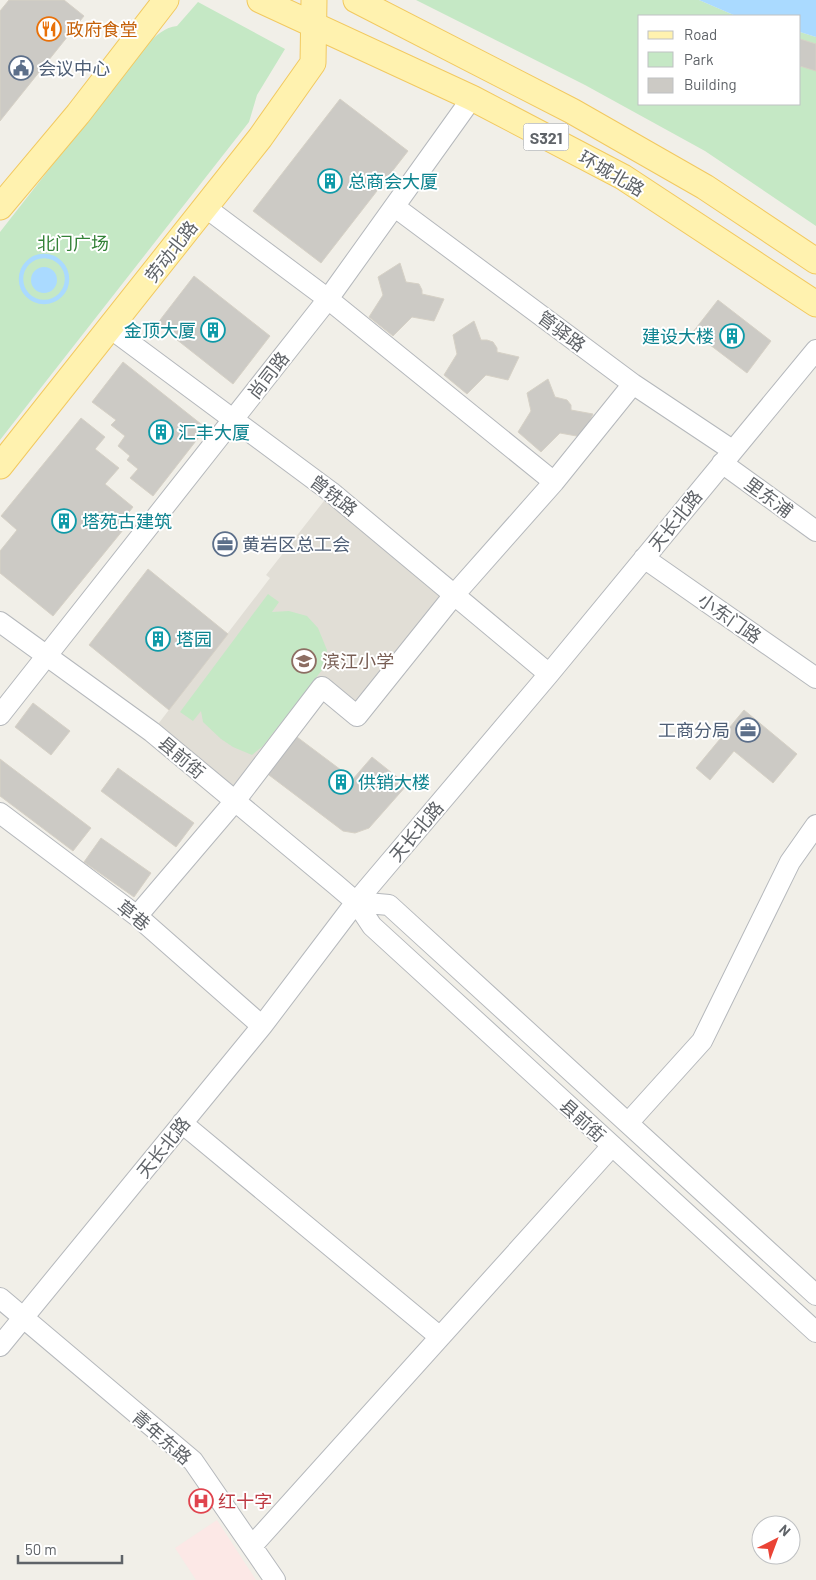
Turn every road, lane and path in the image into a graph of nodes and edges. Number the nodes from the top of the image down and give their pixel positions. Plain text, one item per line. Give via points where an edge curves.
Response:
1 (166, 0) edge
2 (260, 0) edge
3 (356, 0) edge
4 (314, 12) edge
5 (472, 98) junction
6 (0, 207) edge
7 (205, 207) junction
8 (394, 207) junction
9 (816, 261) edge
10 (328, 299) junction
11 (816, 304) edge
12 (110, 328) junction
13 (816, 350) edge
14 (633, 384) junction
15 (233, 419) junction
16 (727, 457) junction
17 (0, 466) edge
18 (554, 482) junction
19 (816, 531) edge
20 (644, 558) junction
21 (454, 595) junction
22 (0, 622) edge
23 (48, 656) junction
24 (549, 674) junction
25 (816, 678) edge
26 (0, 715) edge
27 (235, 801) junction
28 (0, 813) edge
29 (816, 826) edge
30 (356, 902) junction
31 (137, 916) junction
32 (262, 1026) junction
33 (182, 1123) junction
34 (628, 1123) junction
35 (612, 1146) junction
36 (816, 1295) edge
37 (0, 1298) edge
38 (23, 1318) junction
39 (816, 1332) edge
40 (440, 1337) junction
41 (0, 1346) edge
42 (252, 1546) junction
43 (275, 1580) edge

1 - 6 main road via 78,114
2 - 4 main road, 环城北路 / S321
3 - 9 main road, 环城北路 / S321 via 572,110 705,187
4 - 5 main road, 环城北路 / S321
4 - 7 main road, 劳动北路 via 313,64
5 - 8 street, 尚司路
5 - 11 main road, 环城北路 / S321 via 623,177
7 - 10 street
7 - 12 main road, 劳动北路
8 - 10 street, 尚司路
8 - 14 street, 管驿路
10 - 15 street, 尚司路
10 - 18 street
12 - 15 street, 曾铣路
12 - 17 main road, 劳动北路
13 - 16 street, 天长北路
14 - 16 street, 管驿路
14 - 18 street
15 - 21 street, 曾铣路 via 332,492
15 - 23 street, 尚司路
16 - 19 street, 里东浦
16 - 20 street, 天长北路
18 - 21 street
20 - 24 street, 天长北路
20 - 25 street, 小东门路
21 - 24 street, 曾铣路
21 - 27 street via 358,716 322,687
22 - 23 street, 县前街
23 - 26 street, 尚司路
23 - 27 street, 县前街 via 152,732
24 - 30 street, 天长北路
27 - 30 street, 县前街
27 - 31 street
28 - 31 street, 草巷
29 - 34 street via 790,862 702,1041
30 - 32 street, 天长北路
30 - 34 street, 县前街 via 389,905
30 - 35 street, 县前街 via 372,926
31 - 32 street, 草巷
32 - 33 street, 天长北路
33 - 38 street, 天长北路
33 - 40 street
34 - 36 street, 县前街
35 - 39 street, 县前街
35 - 40 street
37 - 38 street, 青年东路
38 - 41 street, 天长北路
38 - 42 street, 青年东路 via 192,1461
40 - 42 street
42 - 43 street, 青年东路

